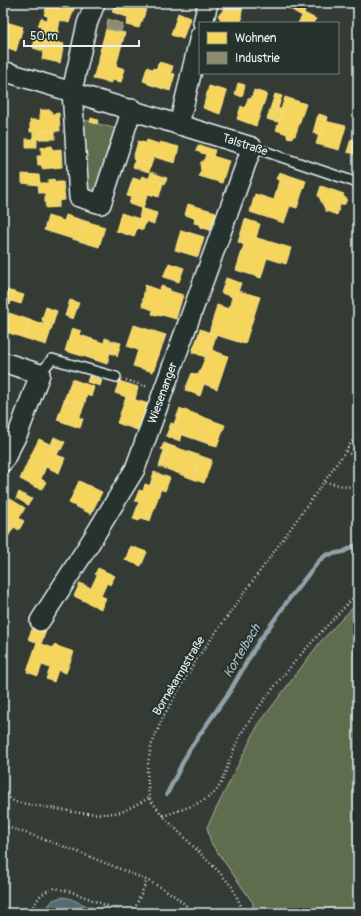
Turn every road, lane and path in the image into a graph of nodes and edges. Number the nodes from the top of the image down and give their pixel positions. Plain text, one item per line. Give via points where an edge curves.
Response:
1 (95, 3) edge
2 (208, 3) edge
3 (203, 22) edge
4 (199, 40) edge
5 (3, 71) edge
6 (72, 91) junction
7 (132, 110) junction
8 (179, 124) junction
9 (252, 148) junction
10 (358, 183) edge
11 (3, 362) edge
12 (40, 374) junction
13 (116, 377) joint
14 (163, 392) junction
15 (358, 433) edge
16 (346, 451) junction
17 (358, 460) edge
18 (3, 462) edge
19 (358, 477) edge
20 (324, 482) junction
21 (358, 593) edge
22 (40, 621) dead end
23 (3, 793) edge
24 (149, 798) junction
25 (163, 816) junction
26 (3, 826) edge
27 (147, 880) junction
28 (29, 913) edge
29 (125, 913) edge
30 (133, 913) edge
31 (192, 913) edge
32 (242, 913) edge

1 - 6 street via 87,24
2 - 3 street
4 - 8 street
5 - 6 street, Talstraße
6 - 7 street, Talstraße
6 - 7 street via 79,197 101,204
7 - 8 street, Talstraße
8 - 9 street, Talstraße
9 - 10 lane, Talstraße
9 - 14 street, Wiesenanger
11 - 12 street
12 - 13 lane via 52,359
12 - 18 street via 19,431
13 - 14 path
14 - 22 street, Wiesenanger via 135,469
15 - 16 path, Bornekampstraße
16 - 17 path
16 - 20 path, Bornekampstraße
19 - 20 path via 352,486 348,487
20 - 24 path, Bornekampstraße via 196,660 163,717 151,746 147,770
21 - 25 path via 293,662 269,693 245,727 220,785 213,794 196,804
23 - 24 path via 15,802 80,813 106,814 122,812
24 - 25 path
25 - 32 path via 232,887
26 - 27 path
27 - 30 path
27 - 31 path via 174,896
28 - 29 path via 40,896 55,888 75,893

